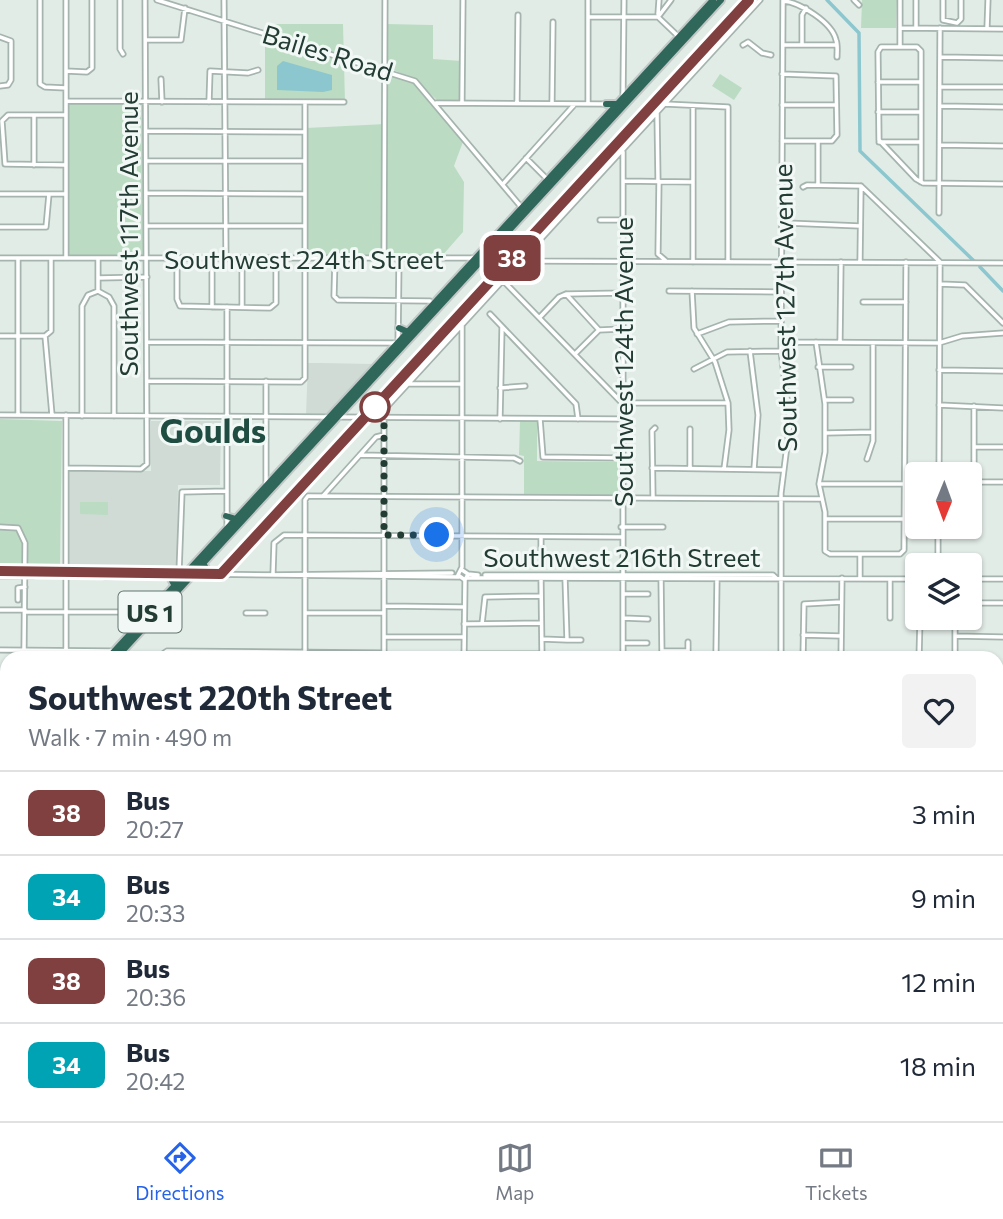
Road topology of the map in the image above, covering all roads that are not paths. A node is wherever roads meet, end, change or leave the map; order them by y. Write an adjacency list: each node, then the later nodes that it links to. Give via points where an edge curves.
1 (40, 0): 62 (street, via 41,86)
2 (66, 0): 54 (street)
3 (92, 0): 54 (street, via 91,69)
4 (120, 0): 47 (street)
5 (145, 0): 41 (street, Southwest 117th Avenue)
6 (157, 0): 26 (street, Bailes Road)
7 (224, 0): 32 (street)
8 (385, 0): 52 (street)
9 (463, 0): 73 (street)
10 (588, 0): 30 (street)
11 (624, 0): 29 (street)
12 (671, 0): 25 (street)
13 (713, 0): 40 (highway, US 1)
14 (721, 0): 40 (highway, US 1)
15 (760, 0): 79 (street)
16 (854, 0): 24 (street)
17 (900, 0): 34 (street)
18 (916, 0): 35 (street)
19 (943, 0): 20 (street, via 943,21 960,21)
20 (961, 0)
21 (988, 0): 37 (street)
22 (783, 1): 27 (street); 43 (street, Southwest 127th Avenue)
23 (659, 2): 25 (street); 31 (street)
24 (859, 5)
25 (666, 6): 31 (street)
26 (185, 8): 32 (street, Bailes Road); 41 (street, via 181,40)
27 (806, 8): 44 (street); 45 (street, via 836,38)
28 (518, 15): 74 (street)
29 (624, 16): 30 (street); 31 (street); 65 (street)
30 (588, 17): 77 (street)
31 (658, 17): 40 (street)
32 (225, 20): 52 (street, Bailes Road); 55 (street)
33 (553, 22): 75 (street)
34 (900, 28): 35 (street); 46 (street)
35 (916, 28): 36 (street)
36 (940, 28): 37 (street); 50 (street)
37 (987, 29): 38 (street)
38 (1003, 29)
39 (0, 37): 60 (street, via 10,39 11,82)
40 (681, 39): 65 (highway, US 1); 65 (highway, US 1)
41 (146, 40): 66 (street, Southwest 117th Avenue)
42 (743, 45): 48 (street, via 748,42)
43 (782, 45): 44 (street); 56 (street, Southwest 127th Avenue)
44 (802, 45): 45 (street)
45 (837, 45): 49 (street)
46 (900, 47): 58 (street, via 879,48); 59 (street, via 919,48)
47 (123, 54)
48 (771, 55)
49 (837, 57)
50 (940, 57): 51 (street); 61 (street)
51 (1003, 58)
52 (384, 69): 72 (street, Bailes Road, via 415,81); 154 (street)
53 (258, 70): 55 (street)
54 (66, 71): 62 (street)
55 (225, 73): 68 (street, via 210,73); 69 (street)
56 (782, 74): 81 (street, Southwest 127th Avenue); 82 (street, via 835,75)
57 (161, 79): 67 (street)
58 (878, 82): 59 (street); 86 (street)
59 (921, 82): 87 (street)
60 (0, 86)
61 (940, 87): 63 (street); 83 (street)
62 (66, 88): 64 (street)
63 (1003, 88)
64 (66, 101): 66 (street); 90 (street)
65 (624, 101): 78 (highway); 85 (highway, US 1); 112 (highway, US 1)
66 (146, 102): 67 (street); 91 (street, Southwest 117th Avenue)
67 (162, 102): 68 (street)
68 (209, 102): 69 (street)
69 (225, 102): 70 (street); 92 (street)
70 (305, 102): 71 (street); 93 (street)
71 (344, 102)
72 (436, 103): 73 (street); 118 (street, Bailes Road)
73 (462, 103): 74 (street)
74 (517, 103): 75 (street)
75 (552, 103): 76 (street)
76 (575, 104): 77 (street); 104 (street)
77 (588, 104): 78 (street)
78 (606, 104): 85 (highway)
79 (665, 104): 80 (street); 88 (street)
80 (693, 105): 116 (street); 158 (street, via 728,107)
81 (782, 105): 82 (street); 94 (street, Southwest 127th Avenue)
82 (837, 106): 95 (street, via 836,139)
83 (940, 106): 84 (street); 100 (street)
84 (1003, 107)
85 (610, 112): 96 (highway, US 1)
86 (878, 112): 87 (street); 97 (street)
87 (921, 112): 99 (street)
88 (657, 113): 102 (street); 115 (street)
89 (34, 115): 90 (street); 108 (street); 108 (street, via 4,117 3,163)
90 (66, 115): 109 (street)
91 (147, 131): 92 (street); 105 (street, Southwest 117th Avenue)
92 (225, 132): 93 (street); 106 (street)
93 (305, 132): 107 (street)
94 (782, 141): 95 (street); 139 (street, Southwest 127th Avenue)
95 (818, 141): 121 (street)
96 (582, 142): 112 (highway); 113 (highway, US 1)
97 (880, 142): 98 (street); 103 (street)
98 (890, 142): 99 (street); 103 (street)
99 (921, 142): 110 (street)
100 (940, 145): 101 (street); 119 (street)
101 (1003, 146)
102 (623, 150): 114 (street, Southwest 124th Avenue); 146 (street)
103 (887, 151): 111 (street)
104 (526, 158): 113 (street); 118 (street)
105 (147, 161): 106 (street); 124 (street, Southwest 117th Avenue)
106 (225, 161): 107 (street); 128 (street)
107 (304, 162): 129 (street)
108 (34, 165): 109 (street)
109 (66, 165): 127 (street)
110 (920, 172): 111 (street); 117 (street)
111 (912, 175): 117 (street)
112 (556, 178): 130 (highway, US 1)
113 (548, 180): 130 (highway, US 1)
114 (623, 181): 115 (street); 133 (street, Southwest 124th Avenue)
115 (659, 181): 116 (street); 162 (street, via 658,255)
116 (693, 182): 157 (street)
117 (920, 182): 119 (street)
118 (503, 184): 130 (street, Bailes Road)
119 (939, 184): 120 (street); 131 (street)
120 (1003, 184)
121 (818, 185): 122 (street); 123 (street)
122 (862, 186): 137 (street); 166 (street)
123 (803, 187)
124 (147, 193): 128 (street); 134 (street, Southwest 117th Avenue)
125 (0, 194): 126 (street)
126 (49, 194): 127 (street); 138 (street, via 47,226)
127 (66, 194): 143 (street)
128 (225, 194): 129 (street); 135 (street)
129 (305, 194): 136 (street)
130 (524, 210): 156 (highway, US 1); 156 (highway, US 1)
131 (939, 213)
132 (600, 220): 133 (street)
133 (623, 220): 161 (street, Southwest 124th Avenue)
134 (147, 226): 135 (street); 148 (street, Southwest 117th Avenue)
135 (226, 226): 136 (street); 151 (street)
136 (305, 226): 144 (street)
137 (860, 226): 139 (street, via 787,223); 164 (street)
138 (0, 227)
139 (781, 229): 159 (street, Southwest 127th Avenue)
140 (0, 258): 141 (street, Southwest 224th Street)
141 (18, 258): 142 (street, Southwest 224th Street); 198 (street)
142 (51, 258): 143 (street, Southwest 224th Street); 199 (street, via 51,331)
143 (66, 258): 147 (street, Southwest 224th Street)
144 (305, 258): 145 (street, Southwest 224th Street); 153 (street, Southwest 224th Street); 208 (street)
145 (335, 258): 154 (street, Southwest 224th Street); 178 (street, via 336,299)
146 (526, 258): 161 (street); 170 (street)
147 (98, 259): 148 (street, Southwest 224th Street); 169 (street)
148 (147, 259): 149 (street, Southwest 224th Street); 168 (street, Southwest 117th Avenue)
149 (177, 259): 150 (street, Southwest 224th Street); 182 (street, via 179,305)
150 (212, 259): 151 (street, Southwest 224th Street); 182 (street)
151 (226, 259): 152 (street, Southwest 224th Street)
152 (242, 259): 153 (street, Southwest 224th Street); 184 (street)
153 (276, 259): 184 (street, via 276,302 271,307)
154 (384, 259): 155 (street, Southwest 224th Street)
155 (399, 259): 160 (street, Southwest 224th Street); 178 (street)
156 (479, 259): 160 (highway, US 1); 170 (street); 202 (highway, US 1)
157 (693, 261): 158 (street); 162 (street)
158 (729, 261): 159 (street)
159 (781, 261): 163 (street); 175 (street, Southwest 127th Avenue)
160 (468, 262): 194 (highway, US 1)
161 (622, 262): 162 (street); 176 (street, Southwest 124th Avenue)
162 (667, 262)
163 (841, 262): 164 (street); 205 (street)
164 (860, 262): 165 (street)
165 (906, 262): 166 (street); 181 (street)
166 (940, 262): 167 (street); 171 (street)
167 (1003, 263)
168 (147, 277): 169 (street, Southwest 224th Street); 200 (street, Southwest 117th Avenue)
169 (97, 278): 172 (street)
170 (504, 279): 186 (street); 189 (street)
171 (939, 284): 188 (street, via 965,285); 211 (street)
172 (98, 291): 242 (street, via 88,295 82,307); 243 (street, via 109,296 114,306)
173 (692, 291): 174 (street); 175 (street); 196 (street)
174 (669, 292)
175 (781, 292): 187 (street, Southwest 127th Avenue)
176 (623, 293): 177 (street); 192 (street, Southwest 124th Avenue)
177 (566, 294): 186 (street); 193 (street)
178 (398, 300): 179 (street); 191 (street)
179 (430, 301)
180 (863, 302): 181 (street)
181 (906, 302): 207 (street)
182 (212, 307): 183 (street)
183 (227, 307): 184 (street); 201 (street)
184 (242, 307)
185 (490, 314): 190 (street)
186 (540, 317): 215 (street)
187 (781, 321): 196 (street, via 729,322); 203 (street, Southwest 127th Avenue)
188 (1003, 323)
189 (461, 324): 226 (street); 227 (street)
190 (502, 327): 229 (street); 254 (street, via 576,404)
191 (399, 328): 194 (highway); 210 (street)
192 (622, 329): 193 (street); 232 (street, Southwest 124th Avenue)
193 (599, 330): 215 (street)
194 (408, 332): 210 (highway, US 1)
195 (1003, 333): 211 (street, via 961,336)
196 (697, 334): 216 (street)
197 (0, 336): 198 (street)
198 (18, 336): 199 (street); 239 (street)
199 (45, 336): 240 (street)
200 (147, 342): 201 (street); 223 (street, Southwest 117th Avenue)
201 (226, 342): 208 (street); 224 (street)
202 (406, 342): 210 (highway); 222 (highway, US 1)
203 (781, 342): 204 (street); 214 (street, Southwest 127th Avenue)
204 (816, 342): 205 (street); 217 (street)
205 (840, 342): 206 (street)
206 (873, 342): 207 (street); 259 (street)
207 (906, 342): 211 (street); 270 (street)
208 (304, 343): 209 (street); 225 (street, via 305,377 301,382)
209 (387, 343): 210 (street); 212 (highway)
210 (398, 343): 212 (highway, US 1); 222 (highway)
211 (939, 343): 220 (street)
212 (390, 351): 248 (highway, US 1)
213 (750, 351): 214 (street); 216 (street, via 727,352); 277 (street, via 758,415)
214 (781, 351): 278 (street, Southwest 127th Avenue, via 790,417)
215 (575, 355): 232 (street)
216 (713, 359): 219 (street); 233 (street)
217 (818, 367): 218 (street); 230 (street)
218 (851, 367)
219 (694, 369)
220 (939, 370): 221 (street); 234 (street)
221 (1003, 371)
222 (375, 376): 236 (highway, US 1)
223 (147, 381): 224 (street); 244 (street, Southwest 117th Avenue)
224 (226, 381): 225 (street); 245 (street)
225 (266, 381): 246 (street)
226 (407, 384): 227 (street); 250 (street, via 384,410)
227 (462, 384): 251 (street)
228 (525, 386): 229 (street)
229 (500, 388): 252 (street)
230 (824, 400): 231 (street); 260 (street)
231 (851, 400)
232 (622, 403): 233 (street); 255 (street, Southwest 124th Avenue)
233 (728, 403): 276 (street)
234 (939, 405): 235 (street); 271 (street)
235 (974, 406): 237 (street); 262 (street)
236 (346, 408): 248 (highway, US 1); 249 (highway)
237 (1003, 408)
238 (0, 415): 239 (street)
239 (18, 415): 240 (street)
240 (52, 415): 241 (street)
241 (66, 415): 242 (street); 273 (street)
242 (82, 416): 243 (street)
243 (114, 416): 244 (street)
244 (147, 416): 245 (street); 273 (street, Southwest 117th Avenue, via 145,467)
245 (226, 416): 246 (street); 284 (street)
246 (266, 416): 247 (street); 283 (street)
247 (317, 417): 248 (street); 256 (highway)
248 (333, 417): 249 (street); 256 (highway, US 1); 283 (highway, US 1)
249 (350, 417): 250 (street)
250 (384, 418): 251 (street); 261 (street)
251 (463, 419): 252 (street); 266 (street)
252 (500, 419): 253 (street)
253 (540, 419): 254 (street); 267 (street, via 541,456)
254 (578, 419): 255 (street)
255 (622, 419): 267 (street, Southwest 124th Avenue)
256 (321, 427): 283 (highway, US 1)
257 (654, 428): 274 (street)
258 (690, 429): 275 (street)
259 (873, 432): 260 (street); 268 (street)
260 (825, 433): 281 (street)
261 (384, 435): 264 (street, via 376,437); 265 (street)
262 (974, 447): 263 (street); 272 (street)
263 (1003, 447)
264 (360, 455): 265 (street); 285 (street)
265 (384, 457): 266 (street); 286 (street)
266 (463, 457): 269 (street); 287 (street)
267 (622, 458): 288 (street, Southwest 124th Avenue)
268 (867, 459)
269 (520, 461)
270 (905, 462)
271 (939, 462)
272 (973, 462)
273 (66, 468): 310 (street)
274 (652, 468): 275 (street); 289 (street)
275 (690, 468): 276 (street)
276 (724, 469): 277 (street)
277 (754, 469): 278 (street)
278 (784, 470): 290 (street, Southwest 127th Avenue)
279 (982, 482): 280 (street)
280 (1003, 482)
281 (819, 484): 282 (street); 291 (street)
282 (905, 484)
283 (270, 486): 293 (highway, US 1); 307 (highway, US 1)
284 (226, 491): 292 (street); 311 (street, via 182,492)
285 (323, 496): 286 (street); 300 (street, via 307,497)
286 (384, 496): 287 (street); 301 (street)
287 (462, 496): 288 (street); 302 (street)
288 (622, 497): 289 (street); 297 (street, Southwest 124th Avenue)
289 (653, 498): 290 (street)
290 (782, 498): 291 (street); 324 (street, Southwest 127th Avenue)
291 (821, 499): 294 (street)
292 (226, 516): 293 (highway); 299 (street)
293 (236, 519): 299 (highway, US 1)
294 (825, 519): 295 (street); 305 (street, via 825,551)
295 (905, 519): 305 (street, via 902,553)
296 (0, 527): 309 (street, via 20,530)
297 (621, 527): 298 (street); 304 (street, Southwest 124th Avenue)
298 (663, 527)
299 (223, 533): 311 (highway)
300 (305, 535): 301 (street); 312 (street, via 276,539); 317 (street)
301 (384, 535): 302 (street); 318 (street)
302 (462, 535): 303 (street); 319 (street)
303 (541, 536): 304 (street); 306 (street)
304 (621, 537): 320 (street, Southwest 124th Avenue)
305 (860, 554): 326 (street)
306 (541, 555)
307 (203, 563): 311 (highway, US 1); 313 (highway)
308 (0, 573): 309 (main road, Southwest 216th Street)
309 (25, 573): 310 (main road, Southwest 216th Street); 333 (street)
310 (66, 573): 311 (main road, Southwest 216th Street); 315 (main road, Southwest 216th Street); 345 (street)
311 (186, 573): 313 (street, Southwest 216th Street); 315 (main road, Southwest 216th Street); 332 (highway, US 1); 347 (highway, US 1)
312 (273, 573): 316 (street, Southwest 216th Street); 317 (street, Southwest 216th Street)
313 (209, 574): 316 (street, Southwest 216th Street)
314 (575, 574): 319 (street, Southwest 216th Street); 320 (street, Southwest 216th Street); 322 (street)
315 (169, 575): 332 (highway)
316 (265, 575): 317 (street, Southwest 216th Street)
317 (306, 575): 318 (street, Southwest 216th Street); 350 (street)
318 (384, 575): 319 (street, Southwest 216th Street); 341 (street)
319 (463, 575): 322 (street, Southwest 216th Street); 342 (street)
320 (622, 576): 321 (street, Southwest 216th Street); 323 (street, Southwest 216th Street); 334 (street, Southwest 124th Avenue)
321 (661, 577): 324 (street, Southwest 216th Street); 327 (street, Southwest 216th Street); 384 (street)
322 (541, 578): 323 (street, Southwest 216th Street); 336 (street)
323 (565, 578): 368 (street)
324 (778, 578): 325 (street, Southwest 216th Street); 327 (street, Southwest 216th Street); 386 (street, Southwest 127th Avenue)
325 (842, 578): 326 (street, Southwest 216th Street); 338 (street)
326 (859, 578): 328 (street, Southwest 216th Street)
327 (717, 579): 375 (street)
328 (890, 579): 329 (street, Southwest 216th Street); 353 (street)
329 (905, 579)
330 (982, 579): 331 (street)
331 (1003, 579)
332 (174, 586): 347 (highway, US 1)
333 (25, 587): 337 (street, via 18,588); 344 (street)
334 (623, 594): 335 (street); 352 (street, Southwest 124th Avenue)
335 (648, 594)
336 (541, 596): 357 (street, via 485,597); 358 (street)
337 (18, 600)
338 (841, 602): 361 (street, via 804,604); 362 (street)
339 (982, 603): 340 (street)
340 (1003, 603)
341 (384, 606): 342 (street); 351 (street)
342 (464, 607): 356 (street)
343 (0, 610): 344 (street)
344 (25, 611): 345 (street); 374 (street)
345 (66, 612): 346 (street); 376 (street)
346 (136, 612): 347 (street); 355 (street)
347 (153, 613): 355 (highway, US 1); 378 (highway, US 1)
348 (246, 613): 349 (street)
349 (265, 613)
350 (305, 613): 351 (street); 379 (street)
351 (384, 613): 364 (street)
352 (623, 618): 354 (street); 371 (street, Southwest 124th Avenue)
353 (890, 618)
354 (648, 619)
355 (143, 620): 377 (highway, US 1)
356 (464, 624): 357 (street); 365 (street)
357 (482, 624): 358 (street)
358 (541, 624): 367 (street)
359 (920, 630): 389 (street)
360 (955, 630): 363 (street)
361 (803, 635): 362 (street); 387 (street)
362 (841, 636): 388 (street)
363 (955, 636): 366 (street); 390 (street)
364 (384, 637): 365 (street); 380 (street)
365 (464, 637): 381 (street)
366 (1003, 637)
367 (542, 639): 368 (street); 382 (street)
368 (567, 640): 369 (street)
369 (581, 640)
370 (688, 642): 385 (street)
371 (623, 643): 372 (street); 383 (street, Southwest 124th Avenue)
372 (647, 643)
373 (0, 650): 374 (street)
374 (24, 650): 376 (street)
375 (716, 650)
376 (66, 651)
377 (119, 651)
378 (120, 651)
379 (305, 651)
380 (384, 651)
381 (464, 651)
382 (542, 651)
383 (623, 651)
384 (662, 651): 385 (street)
385 (688, 651)
386 (781, 651)
387 (803, 651)
388 (841, 651)
389 (919, 651)
390 (955, 651)

